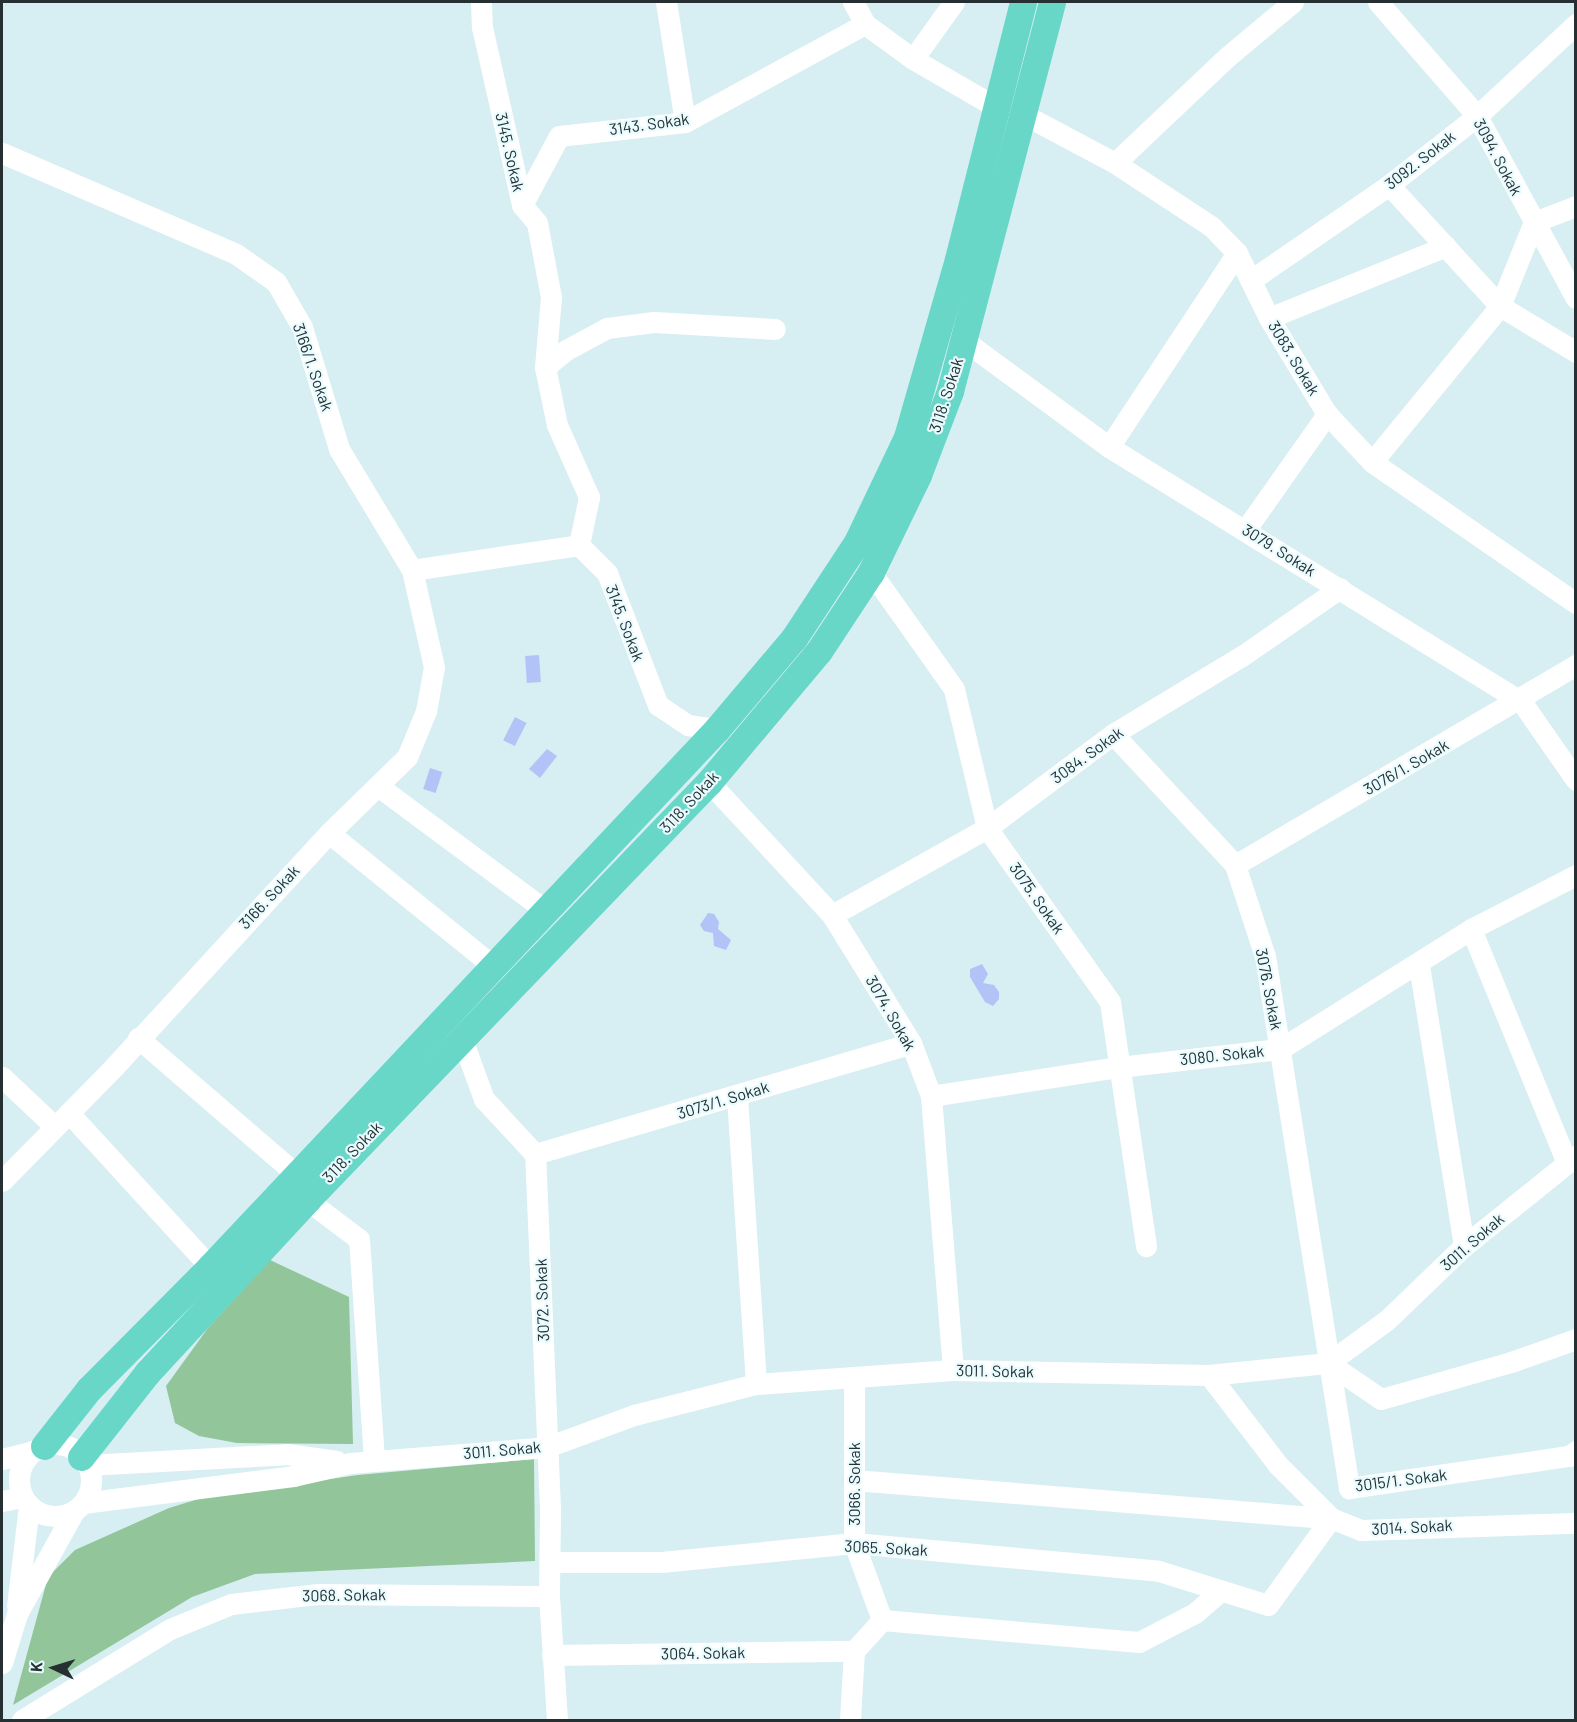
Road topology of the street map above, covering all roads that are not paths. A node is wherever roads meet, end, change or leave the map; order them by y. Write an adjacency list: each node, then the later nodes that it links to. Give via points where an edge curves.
1 (481, 2): 19 (street, 3145. Sokak, via 482,27)
2 (666, 2): 15 (street)
3 (853, 2): 9 (street)
4 (954, 2): 11 (street)
5 (1023, 2): 12 (main road, 3118. Sokak)
6 (1052, 2): 13 (main road, 3118. Sokak)
7 (1293, 2): 17 (street, via 1227,57)
8 (1378, 2): 14 (street, 3094. Sokak)
9 (865, 24): 11 (street); 15 (street, 3143. Sokak)
10 (1575, 24): 14 (street, 3092. Sokak)
11 (913, 58): 12 (street)
12 (994, 106): 43 (main road, 3118. Sokak, via 958,259 907,437 857,542 794,638)
13 (1021, 113): 17 (street, 3083. Sokak); 29 (main road, 3118. Sokak)
14 (1478, 116): 18 (street, 3092. Sokak); 21 (street, 3094. Sokak)
15 (685, 122): 19 (street, 3143. Sokak, via 559,136)
16 (2, 153): 37 (street, 3166/1. Sokak, via 236,254 276,282 302,327 339,449)
17 (1115, 163): 23 (street, 3083. Sokak, via 1212,227)
18 (1389, 185): 22 (street); 24 (street, 3092. Sokak)
19 (522, 205): 31 (street, 3145. Sokak, via 537,223 551,297)
20 (1575, 206): 21 (street)
21 (1534, 222): 25 (street, 3094. Sokak); 26 (street)
22 (1446, 246): 26 (street); 27 (street)
23 (1237, 253): 24 (street, 3083. Sokak); 33 (street)
24 (1251, 280): 27 (street, 3083. Sokak)
25 (1575, 298)
26 (1500, 306): 30 (street); 34 (street)
27 (1269, 318): 32 (street, 3083. Sokak)
28 (775, 329): 31 (street, via 654,322 607,328 566,350)
29 (962, 339): 33 (street, 3079. Sokak); 38 (main road, 3118. Sokak, via 950,391 918,475)
30 (1575, 352)
31 (545, 367): 36 (street, 3145. Sokak, via 557,425 589,497)
32 (1327, 414): 34 (street, 3083. Sokak); 35 (street)
33 (1109, 447): 35 (street, 3079. Sokak)
34 (1372, 462): 40 (street, 3083. Sokak)
35 (1246, 529): 39 (street, 3079. Sokak)
36 (579, 545): 37 (street); 43 (street, 3145. Sokak, via 607,573 658,705 688,724)
37 (412, 570): 47 (street, 3166. Sokak, via 434,667 426,711 407,757)
38 (871, 572): 46 (main road, 3118. Sokak, via 819,651); 48 (street, 3075. Sokak, via 954,689)
39 (1340, 588): 42 (street, 3079. Sokak); 44 (street, 3084. Sokak, via 1242,656)
40 (1575, 603)
41 (1575, 665): 42 (street, 3076/1. Sokak)
42 (1521, 701): 45 (street, 3079. Sokak); 50 (street, 3076/1. Sokak)
43 (717, 729): 52 (main road, 3118. Sokak)
44 (1113, 734): 48 (street, 3084. Sokak); 50 (street, 3076. Sokak)
45 (1575, 780)
46 (709, 782): 53 (street, 3074. Sokak); 58 (main road, 3118. Sokak)
47 (378, 786): 49 (street, 3166. Sokak); 52 (street)
48 (987, 828): 53 (street, 3084. Sokak); 61 (street, 3075. Sokak, via 1110,1002)
49 (329, 832): 56 (street); 57 (street, 3166. Sokak)
50 (1234, 865): 60 (street, 3076. Sokak, via 1265,956)
51 (1575, 875): 54 (street, 3080. Sokak)
52 (544, 910): 56 (main road, 3118. Sokak)
53 (832, 915): 59 (street, 3074. Sokak)
54 (1470, 929): 55 (street, 3080. Sokak); 67 (street)
55 (1419, 965): 60 (street, 3080. Sokak); 72 (street)
56 (493, 966): 68 (main road, 3118. Sokak)
57 (138, 1038): 65 (street, 3166. Sokak); 68 (street)
58 (462, 1039): 66 (street, via 484,1099); 70 (main road, 3118. Sokak)
59 (911, 1043): 63 (street, 3074. Sokak); 64 (street, 3073/1. Sokak)
60 (1280, 1049): 61 (street, 3080. Sokak); 75 (street, 3076. Sokak)
61 (1119, 1067): 63 (street, 3080. Sokak); 71 (street, 3075. Sokak)
62 (2, 1077): 65 (street)
63 (931, 1096): 76 (street, 3074. Sokak)
64 (737, 1097): 66 (street, 3073/1. Sokak); 79 (street)
65 (61, 1120): 69 (street, 3166. Sokak); 73 (street)
66 (535, 1154): 80 (street, 3072. Sokak)
67 (1571, 1159): 72 (street, 3011. Sokak)
68 (296, 1174): 73 (main road, 3118. Sokak)
69 (2, 1181)
70 (307, 1200): 84 (street, via 359,1239); 85 (main road, 3118. Sokak, via 147,1373)
71 (1146, 1246)
72 (1464, 1246): 75 (street, 3011. Sokak, via 1387,1320)
73 (210, 1267): 81 (main road, 3118. Sokak, via 89,1389)
74 (1575, 1339): 75 (street, via 1511,1362 1381,1399)
75 (1328, 1363): 77 (street, 3011. Sokak); 82 (street, 3015/1. Sokak, via 1349,1488 1569,1456)
76 (953, 1370): 77 (street, 3011. Sokak); 78 (street, 3011. Sokak)
77 (1209, 1375): 91 (street, 3014. Sokak, via 1278,1465)
78 (854, 1377): 79 (street, 3011. Sokak); 87 (street, 3066. Sokak)
79 (756, 1384): 80 (street, 3011. Sokak, via 645,1412)
80 (547, 1447): 84 (street, 3011. Sokak); 94 (street)
81 (39, 1449): 83 (street); 85 (street, via 66,1447); 89 (street, via 19,1477)
82 (1575, 1451)
83 (2, 1459)
84 (374, 1460): 86 (street, 3011. Sokak)
85 (84, 1461): 86 (street, 3011. Sokak, via 287,1454); 90 (street, via 91,1482)
86 (350, 1463): 90 (street, 3011. Sokak, via 293,1476)
87 (854, 1480): 91 (street); 93 (street, 3066. Sokak)
88 (2, 1501): 89 (street)
89 (26, 1501): 90 (street, via 51,1516); 97 (street)
90 (78, 1507): 97 (street)
91 (1331, 1518): 92 (street, 3014. Sokak, via 1361,1530); 95 (street, 3065. Sokak, via 1268,1605)
92 (1575, 1523)
93 (854, 1543): 94 (street, 3065. Sokak, via 661,1562); 95 (street, 3065. Sokak, via 1159,1571); 98 (street, 3066. Sokak)
94 (550, 1562): 96 (street)
95 (1219, 1592): 98 (street, via 1195,1613 1139,1642)
96 (549, 1596): 100 (street); 102 (street, 3068. Sokak, via 318,1594 231,1604 170,1629)
97 (17, 1614): 101 (street)
98 (882, 1620): 99 (street)
99 (854, 1651): 100 (street, 3064. Sokak); 104 (street)
100 (552, 1655): 103 (street)
101 (2, 1663)
102 (22, 1720)
103 (557, 1720)
104 (850, 1720)

